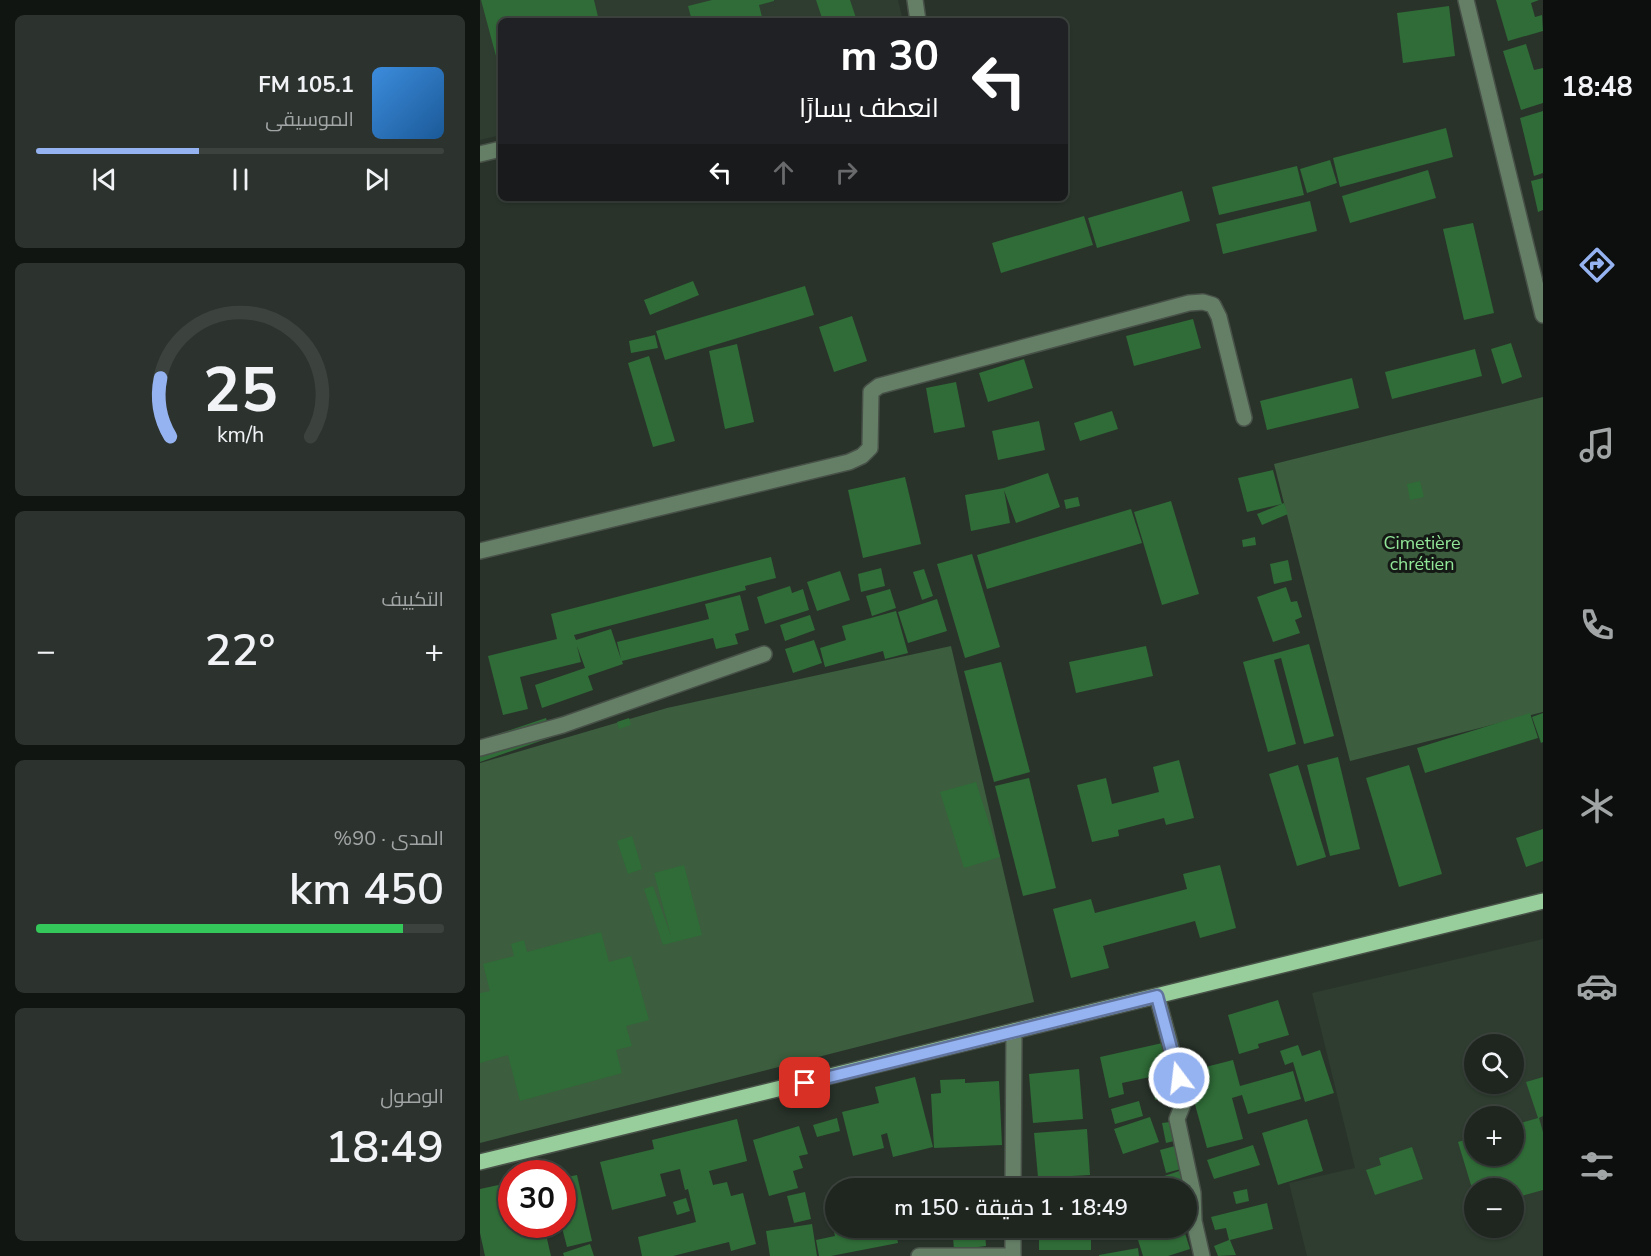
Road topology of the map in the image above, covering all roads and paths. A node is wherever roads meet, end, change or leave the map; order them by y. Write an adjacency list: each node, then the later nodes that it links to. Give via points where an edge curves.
1 (915, 0): 3 (street)
2 (1466, 0): 6 (street)
3 (918, 18)
4 (498, 150): 5 (street)
5 (480, 154)
6 (1543, 315)
7 (1244, 418): 8 (street, via 1219,317 1213,305 1189,303 879,386 871,392 870,448 849,462)
8 (480, 551)
9 (764, 654): 10 (street, via 563,725)
10 (480, 748)
11 (1543, 901): 12 (main road)
12 (1157, 996): 13 (main road); 19 (street, via 1185,1099 1178,1119)
13 (1014, 1031): 14 (main road); 15 (street)
14 (480, 1162)
15 (1013, 1178)
16 (1013, 1238): 18 (street)
17 (919, 1256): 18 (street)
18 (1013, 1256)
19 (1202, 1256)

